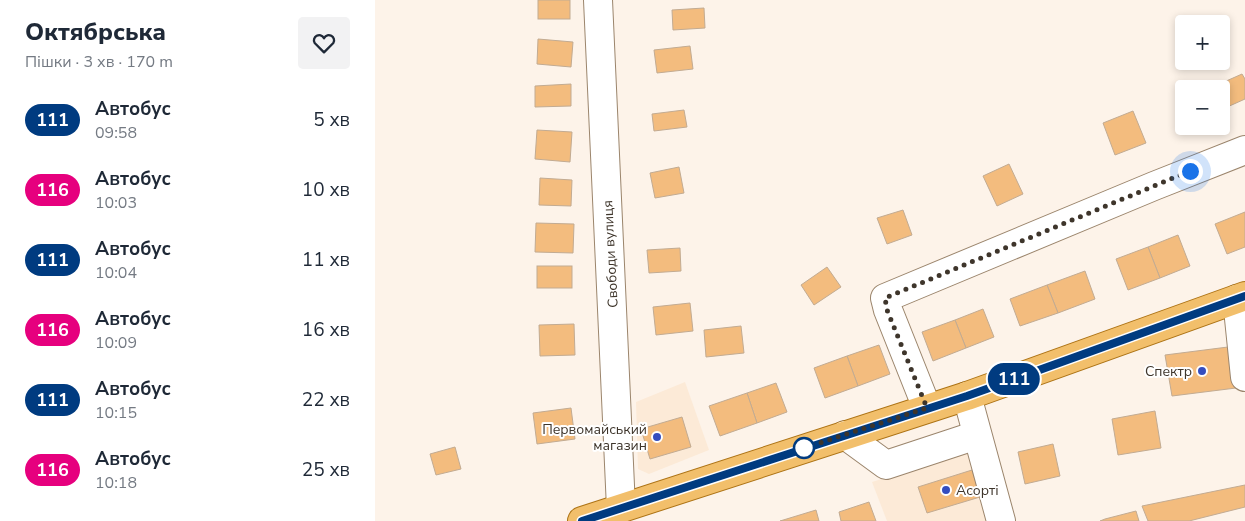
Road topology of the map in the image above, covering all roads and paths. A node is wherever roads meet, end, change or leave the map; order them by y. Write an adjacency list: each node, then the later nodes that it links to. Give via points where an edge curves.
1 (598, 0): 9 (street, Свободи вулиця)
2 (1245, 150): 6 (street, via 885,298)
3 (1241, 297): 4 (street); 5 (main road)
4 (1245, 377)
5 (967, 396): 6 (main road); 8 (street)
6 (927, 408): 7 (main road)
7 (845, 435): 8 (street, via 886,465); 9 (main road)
8 (977, 435): 11 (street)
9 (621, 508): 10 (main road)
10 (582, 521)
11 (1001, 521)

